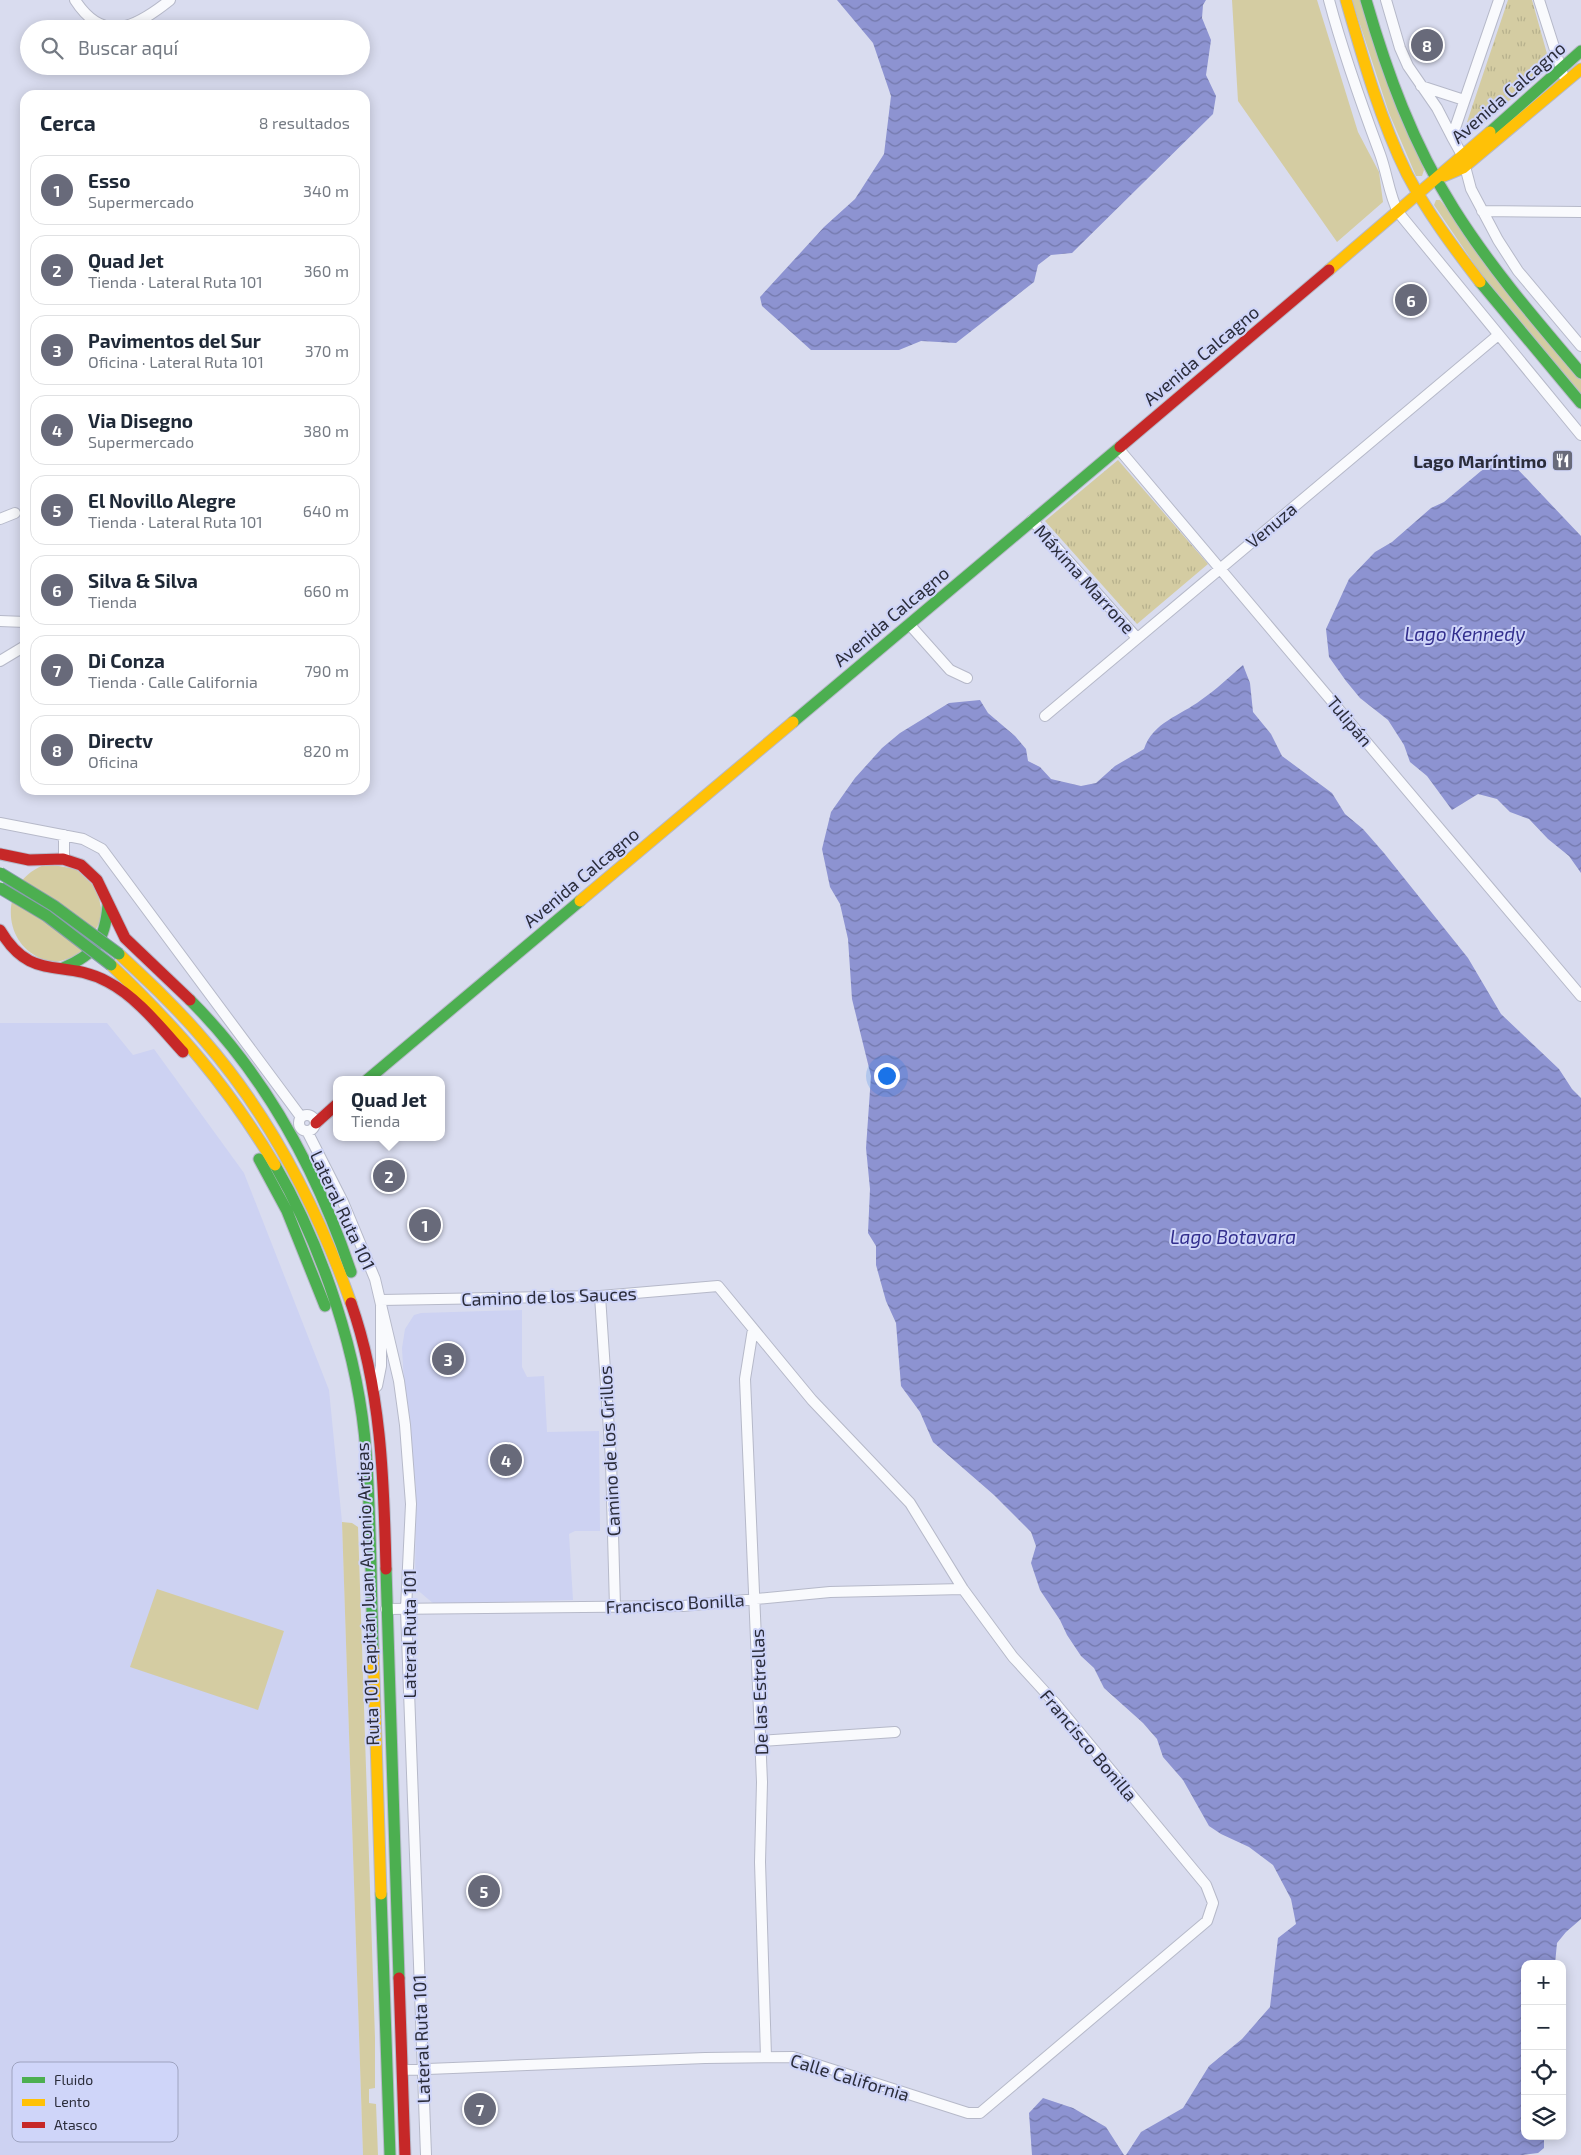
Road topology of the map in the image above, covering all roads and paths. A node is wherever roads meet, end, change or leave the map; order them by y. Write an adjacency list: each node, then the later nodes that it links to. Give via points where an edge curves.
1 (75, 0): 9 (street)
2 (170, 0): 10 (street)
3 (1329, 0): 23 (street, via 1354,86)
4 (1346, 0): 21 (main road, via 1384,116)
5 (1366, 0): 20 (main road, via 1402,107)
6 (1386, 0): 15 (street, via 1400,48)
7 (1499, 0): 16 (street)
8 (1539, 0): 12 (street)
9 (94, 20)
10 (142, 20)
11 (1581, 51): 12 (main road, Avenida Calcagno)
12 (1560, 69): 14 (street); 18 (main road, Avenida Calcagno)
13 (1581, 69): 14 (main road, Avenida Calcagno)
14 (1566, 82): 19 (main road, Avenida Calcagno)
15 (1421, 86): 16 (street); 17 (street)
16 (1464, 100): 17 (street)
17 (1452, 137): 18 (street)
18 (1462, 155): 19 (street); 20 (main road, Avenida Calcagno)
19 (1463, 168): 20 (main road, Avenida Calcagno); 22 (street)
20 (1437, 179): 21 (main road, Avenida Calcagno); 27 (main road, via 1489,262)
21 (1419, 195): 23 (main road, Avenida Calcagno); 28 (main road, via 1461,256)
22 (1482, 211): 24 (street); 26 (street, via 1518,271)
23 (1398, 212): 25 (street); 30 (main road, Avenida Calcagno)
24 (1581, 212)
25 (1497, 336): 29 (street); 34 (street, Venuza)
26 (1581, 346)
27 (1581, 374)
28 (1581, 403)
29 (1581, 435)
30 (1118, 448): 33 (main road, Avenida Calcagno); 34 (street, Tulipán)
31 (15, 513): 32 (street)
32 (0, 519)
33 (1032, 520): 37 (main road, Avenida Calcagno); 38 (street, Máxima Marrone)
34 (1221, 567): 38 (street, Venuza); 54 (street, Tulipán)
35 (0, 622): 36 (street)
36 (20, 622)
37 (909, 624): 41 (street, via 950,670); 55 (main road, Avenida Calcagno)
38 (1137, 638): 42 (street, Venuza)
39 (20, 649): 40 (street)
40 (0, 661)
41 (967, 678)
42 (1046, 716)
43 (0, 823): 44 (street)
44 (64, 835): 46 (street); 57 (street, via 83,839 102,849)
45 (0, 854): 47 (main road)
46 (64, 858): 47 (main road); 51 (main road, via 93,874)
47 (36, 860): 50 (main road, via 21,867 9,879)
48 (0, 873): 65 (main road, Ruta 101 Capitán Juan Antonio Artigas, bridge, via 54,906 119,954 170,1001 251,1101 288,1158 315,1210 339,1269 361,1337)
49 (0, 888): 63 (main road, Ruta 101 Capitán Juan Antonio Artigas, bridge, via 47,916 111,965 163,1013 214,1072 265,1146 298,1207 326,1272)
50 (0, 896)
51 (108, 905): 53 (main road, via 107,926 98,946 83,960); 64 (main road, via 124,936 196,1006 224,1040 263,1090 297,1144 342,1242 368,1337)
52 (0, 930): 53 (main road, via 17,956 39,967)
53 (63, 968): 63 (main road, via 110,983 132,1001 181,1050 228,1109 287,1211 338,1341)
54 (1581, 996)
55 (372, 1076)
56 (333, 1107): 58 (main road)
57 (301, 1116): 58 (street, via 307,1115); 58 (street, Lateral Ruta 101, via 299,1128)
58 (315, 1122): 61 (street, Lateral Ruta 101)
59 (718, 1286): 60 (street, Camino de los Sauces); 62 (street, Francisco Bonilla)
60 (600, 1296): 61 (street, Camino de los Sauces); 68 (street, Camino de los Grillos, via 611,1460)
61 (381, 1300): 64 (street, via 381,1366); 69 (street, Lateral Ruta 101, via 399,1382 409,1466)
62 (753, 1329): 66 (street, Francisco Bonilla, via 812,1400 910,1504); 67 (street, De las Estrellas, via 745,1379)
63 (349, 1355): 79 (main road, Ruta 101 Capitán Juan Antonio Artigas, via 366,1451)
64 (377, 1386): 65 (main road)
65 (375, 1406): 70 (main road, Ruta 101 Capitán Juan Antonio Artigas, via 384,1493)
66 (963, 1590): 67 (street, Francisco Bonilla, via 830,1592); 73 (street, Francisco Bonilla, via 1013,1657 1206,1885)
67 (755, 1598): 68 (street, Francisco Bonilla, via 717,1604); 72 (street, De las Estrellas)
68 (615, 1607): 69 (street, Francisco Bonilla)
69 (406, 1609): 70 (street, Francisco Bonilla); 74 (street, Lateral Ruta 101)
70 (386, 1610): 75 (main road, Ruta 101 Capitán Juan Antonio Artigas)
71 (895, 1732): 72 (street)
72 (760, 1741): 76 (street, De las Estrellas)
73 (1213, 1903): 76 (street, Calle California, via 1207,1921 980,2113 968,2113 793,2057)
74 (419, 1990): 75 (street); 77 (street, Lateral Ruta 101)
75 (400, 2005): 78 (main road, Ruta 101 Capitán Juan Antonio Artigas)
76 (766, 2057): 77 (street, Calle California)
77 (422, 2068): 78 (street, Calle California); 81 (street, Lateral Ruta 101)
78 (402, 2070): 80 (main road, Ruta 101 Capitán Juan Antonio Artigas)
79 (390, 2155)
80 (405, 2155)
81 (426, 2155)

